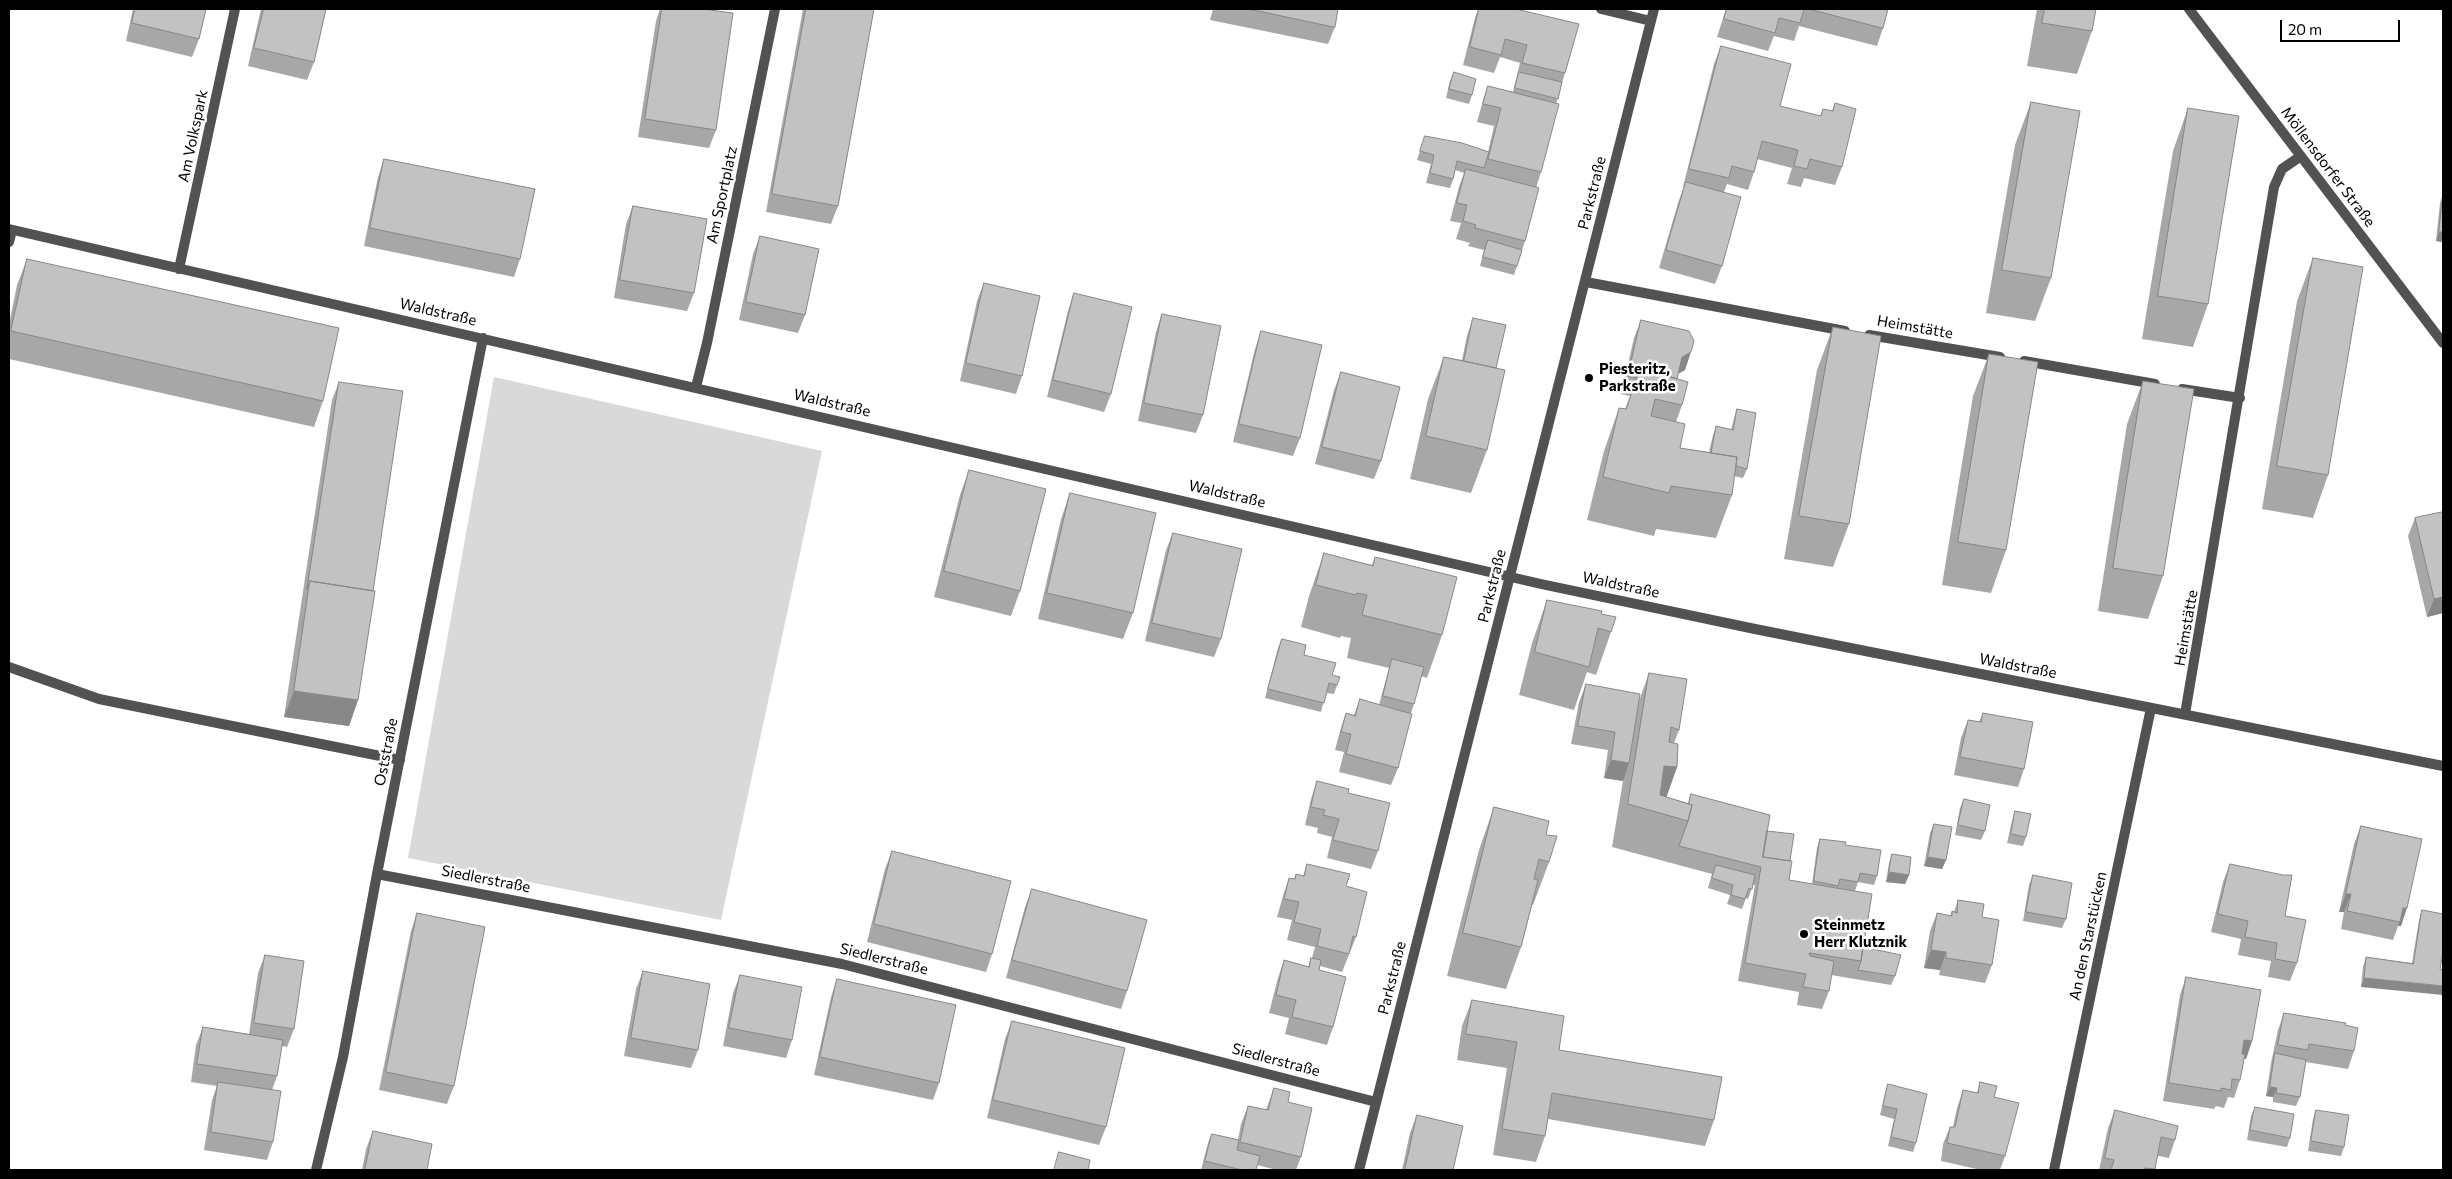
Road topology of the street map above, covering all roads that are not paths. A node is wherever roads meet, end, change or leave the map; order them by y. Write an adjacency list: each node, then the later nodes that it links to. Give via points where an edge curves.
1 (235, 9): 10 (street, Am Volkspark)
2 (776, 9): 14 (street, Am Sportplatz)
3 (1601, 9): 6 (street)
4 (1654, 9): 6 (street, Parkstraße)
5 (2189, 9): 7 (street, Möllensdorfer Straße)
6 (1651, 21): 11 (street, Parkstraße)
7 (2301, 156): 13 (street, Möllensdorfer Straße); 15 (street, Heimstätte, via 2282,169 2274,187)
8 (10, 230): 9 (street); 10 (street, Waldstraße)
9 (9, 242)
10 (179, 269): 12 (street, Waldstraße)
11 (1586, 282): 15 (street, Heimstätte, via 1767,317); 16 (street, Parkstraße)
12 (483, 338): 14 (street, Waldstraße); 20 (street, Oststraße)
13 (2443, 343)
14 (696, 387): 16 (street, Waldstraße)
15 (2240, 398): 19 (street, Heimstätte)
16 (1510, 576): 18 (street, Waldstraße); 23 (street, Parkstraße)
17 (9, 667): 20 (street, via 100,698)
18 (2151, 708): 19 (street, Waldstraße); 26 (street, An den Starstücken)
19 (2185, 714): 21 (street, Waldstraße)
20 (400, 760): 22 (street, Oststraße)
21 (2443, 766)
22 (377, 874): 23 (street, Siedlerstraße, via 861,968); 24 (street, Oststraße, via 343,1057)
23 (1376, 1102): 25 (street, Parkstraße)
24 (316, 1170)
25 (1359, 1170)
26 (2054, 1170)

